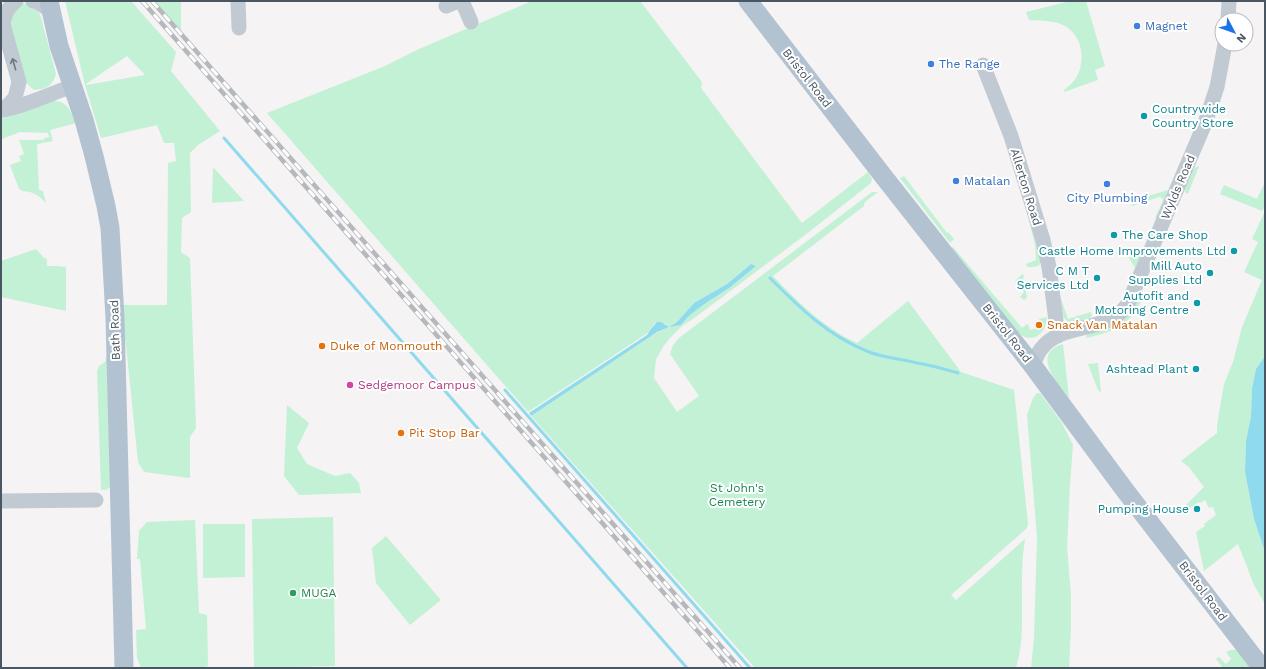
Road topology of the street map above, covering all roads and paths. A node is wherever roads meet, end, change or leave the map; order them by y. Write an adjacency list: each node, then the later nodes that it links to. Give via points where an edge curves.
1 (16, 1): 13 (street, one-way to 1, via 3,24 4,15)
2 (33, 1): 7 (street)
3 (238, 1): 10 (street)
4 (462, 1): 9 (street)
5 (748, 1): 18 (main road, Bristol Road)
6 (1229, 1): 8 (street)
7 (50, 6): 14 (main road, Bath Road, via 59,46)
8 (1228, 12)
9 (471, 22)
10 (239, 28)
11 (1223, 52): 17 (street, Wylds Road, via 1205,123 1128,304 1115,317)
12 (983, 65): 17 (street, Allerton Road, via 1010,136 1043,240)
13 (19, 82): 15 (street, via 39,95); 16 (street, via 16,98)
14 (73, 86): 15 (street); 21 (main road, Bath Road, via 94,156 110,228 115,318)
15 (52, 93): 16 (street)
16 (2, 111)
17 (1058, 336): 18 (street, Wylds Road, via 1040,349)
18 (1033, 366): 22 (main road, Bristol Road)
19 (96, 500): 20 (street)
20 (1, 501)
21 (124, 668)
22 (1262, 668)

